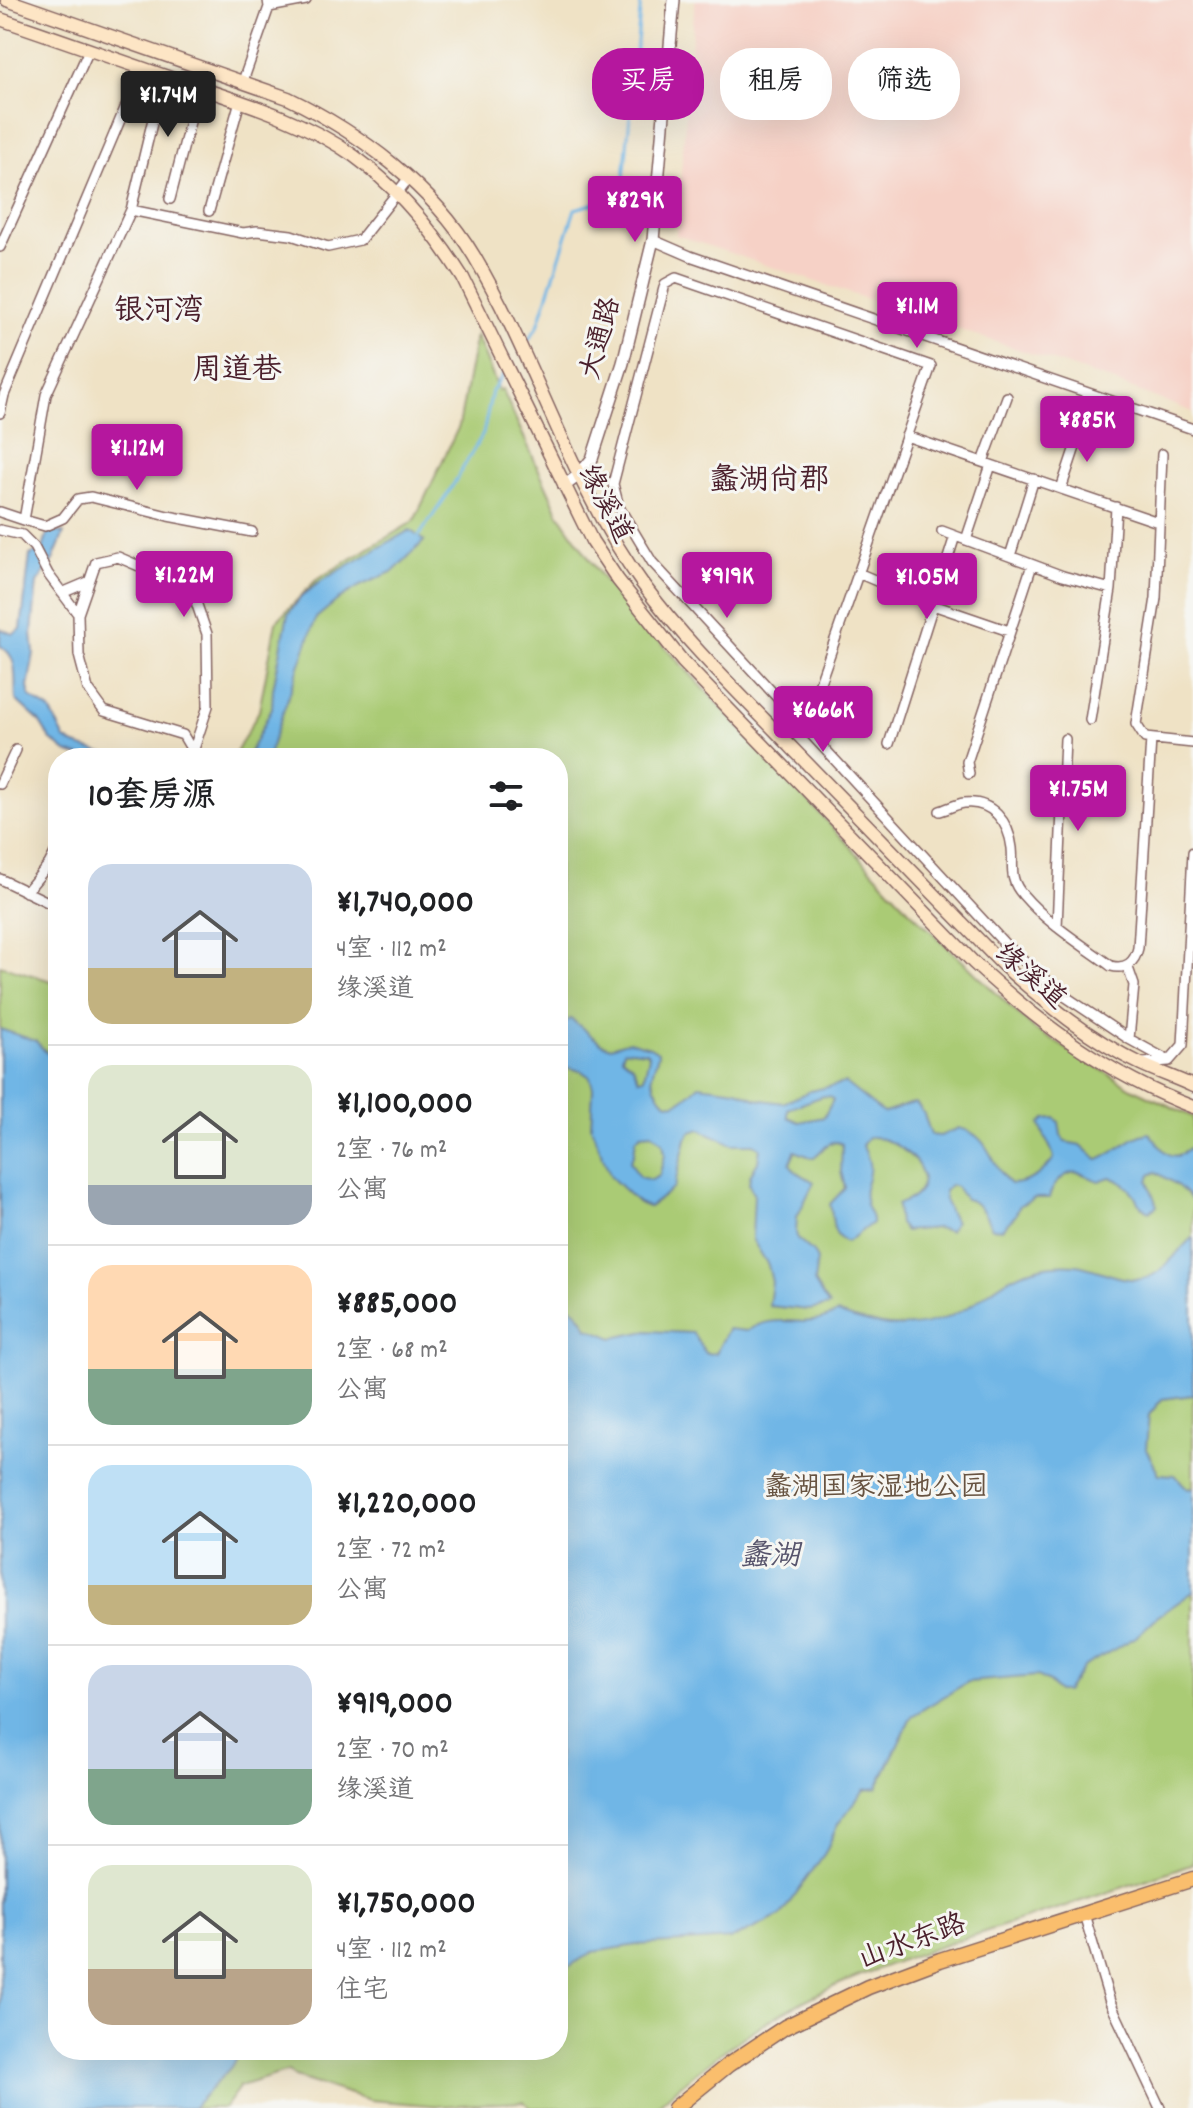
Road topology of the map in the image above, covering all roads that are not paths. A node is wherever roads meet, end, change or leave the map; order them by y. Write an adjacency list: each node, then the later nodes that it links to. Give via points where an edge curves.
1 (7, 0): 8 (main road, 缘溪道)
2 (306, 0): 4 (street)
3 (674, 0): 17 (street, 大通路)
4 (268, 4): 8 (street)
5 (0, 19): 6 (main road, 缘溪道)
6 (89, 50): 7 (main road, 缘溪道); 18 (street)
7 (142, 68): 9 (main road, 缘溪道); 20 (street)
8 (243, 81): 12 (main road, 缘溪道, via 317,113 390,161)
9 (199, 87): 10 (main road, 缘溪道); 14 (street)
10 (240, 101): 13 (main road, 缘溪道, via 309,129 353,155); 16 (street)
11 (154, 115): 15 (street)
12 (408, 179): 13 (street); 26 (main road, 缘溪道, via 449,220 474,256)
13 (397, 192): 15 (street, via 360,240 328,247 291,235 243,233); 28 (main road, 缘溪道, via 442,244 463,278)
14 (170, 199)
15 (131, 210): 32 (street, via 46,395)
16 (209, 211)
17 (653, 240): 22 (street); 26 (street, 大通路, via 623,363 592,459)
18 (0, 247)
19 (1007, 397): 25 (street)
20 (0, 413)
21 (1081, 429): 29 (street)
22 (1193, 429)
23 (906, 436): 25 (street); 41 (street); 50 (street, via 931,366 676,278 665,284 613,484 619,507 652,562)
24 (1162, 454): 33 (street)
25 (987, 464): 27 (street); 38 (street)
26 (579, 475): 28 (street, 大通路); 71 (main road, 缘溪道, via 618,549 695,648 1003,965 1047,1003)
27 (1034, 479): 29 (street); 39 (street)
28 (564, 486): 73 (main road, 缘溪道, via 618,580 683,662 974,963 1065,1040 1105,1066)
29 (1061, 489): 30 (street)
30 (1116, 507): 33 (street); 43 (street)
31 (0, 512): 32 (street)
32 (24, 520): 36 (street, via 45,526 63,518 78,499 91,497)
33 (1158, 522): 53 (street, via 1156,598 1136,724)
34 (0, 530): 44 (street, via 22,535 34,547)
35 (942, 531): 37 (street)
36 (252, 532)
37 (955, 536): 38 (street); 45 (street)
38 (966, 540): 39 (street)
39 (1010, 556): 40 (street)
40 (1032, 565): 43 (street); 47 (street)
41 (858, 573): 45 (street); 50 (street)
42 (88, 582): 44 (street); 46 (street); 49 (street, via 96,562 118,557 153,572 196,602 207,634 208,706)
43 (1111, 589): 48 (street)
44 (62, 593): 46 (street)
45 (933, 605): 47 (street); 55 (street)
46 (78, 614): 51 (street, via 85,678 104,711)
47 (1009, 631): 59 (street, via 967,762)
48 (1090, 720)
49 (201, 728): 51 (street); 57 (street)
50 (804, 728): 69 (street, via 1005,944 1066,997)
51 (183, 735): 56 (street)
52 (1065, 739): 67 (street)
53 (1151, 739): 54 (street); 68 (street, via 1138,948)
54 (1193, 743)
55 (889, 744)
56 (189, 748)
57 (194, 748)
58 (16, 750): 60 (street)
59 (969, 774)
60 (0, 784)
61 (940, 811): 67 (street, via 964,803 991,807 1008,827 1011,873 1021,894)
62 (1193, 852): 70 (street, via 1183,1045)
63 (48, 865): 65 (street)
64 (0, 879): 65 (street)
65 (26, 892): 66 (street)
66 (48, 902)
67 (1057, 927): 68 (street, via 1111,966)
68 (1127, 965): 69 (street, via 1134,985)
69 (1129, 1039): 70 (street)
70 (1169, 1061): 71 (street)
71 (1139, 1063): 72 (main road, 缘溪道)
72 (1193, 1086)
73 (1193, 1107)
74 (1193, 1879): 75 (highway, 山水东路)
75 (1084, 1914): 76 (highway, 山水东路, via 940,1960 811,2013 728,2065); 77 (street, via 1110,2002)
76 (675, 2108)
77 (1160, 2108)

